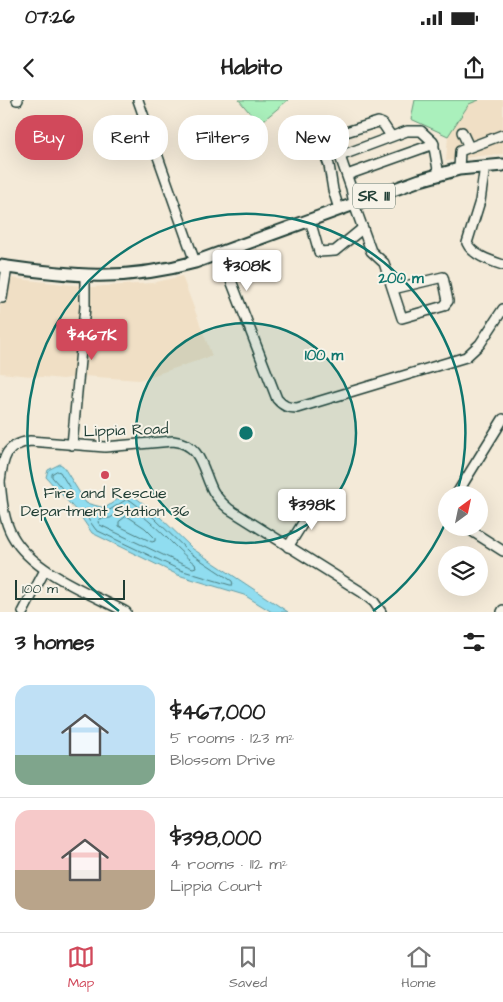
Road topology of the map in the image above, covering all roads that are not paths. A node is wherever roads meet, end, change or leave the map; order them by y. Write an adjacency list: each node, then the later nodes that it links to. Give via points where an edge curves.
1 (138, 100): 21 (street)
2 (349, 131): 5 (street, via 378,122)
3 (462, 132): 7 (street)
4 (502, 135): 7 (street)
5 (391, 136): 6 (street, via 421,131); 8 (street)
6 (434, 144): 14 (street); 15 (street)
7 (469, 147): 13 (street, via 460,151)
8 (349, 152)
9 (327, 160): 17 (street)
10 (341, 160): 14 (street)
11 (503, 165): 12 (main road, SR 111)
12 (485, 166): 13 (main road, SR 111); 22 (street, via 480,201 467,243 469,248)
13 (460, 169): 15 (main road, SR 111)
14 (347, 175): 16 (street)
15 (439, 175): 16 (main road, SR 111)
16 (354, 204): 17 (main road, SR 111); 19 (street)
17 (339, 209): 18 (main road, SR 111)
18 (310, 220): 19 (street, via 320,252 335,251); 20 (main road, SR 111)
19 (363, 228): 25 (street, via 370,251 384,263)
20 (220, 252): 21 (main road, SR 111); 27 (street, via 277,399 291,408 466,357 480,344)
21 (195, 262): 24 (main road, SR 111, via 142,274)
22 (503, 266)
23 (4, 267): 24 (main road, SR 111); 26 (street)
24 (85, 276): 29 (street)
25 (393, 289): 25 (street, via 402,318 444,306 448,301 443,277)
26 (0, 298)
27 (503, 309)
28 (503, 420): 31 (street)
29 (72, 445): 30 (street, Lippia Road, via 30,440 13,446 3,461); 34 (street, Lippia Road, via 104,447 181,442 195,452 220,501)
30 (0, 482): 36 (street, via 3,512 12,535 29,558)
31 (462, 486)
32 (316, 502): 34 (street)
33 (480, 536): 35 (street)
34 (288, 547): 39 (street, Lippia Road, via 363,593)
35 (503, 551)
36 (45, 570): 37 (street); 38 (street)
37 (23, 612)
38 (126, 612)
39 (381, 612)

